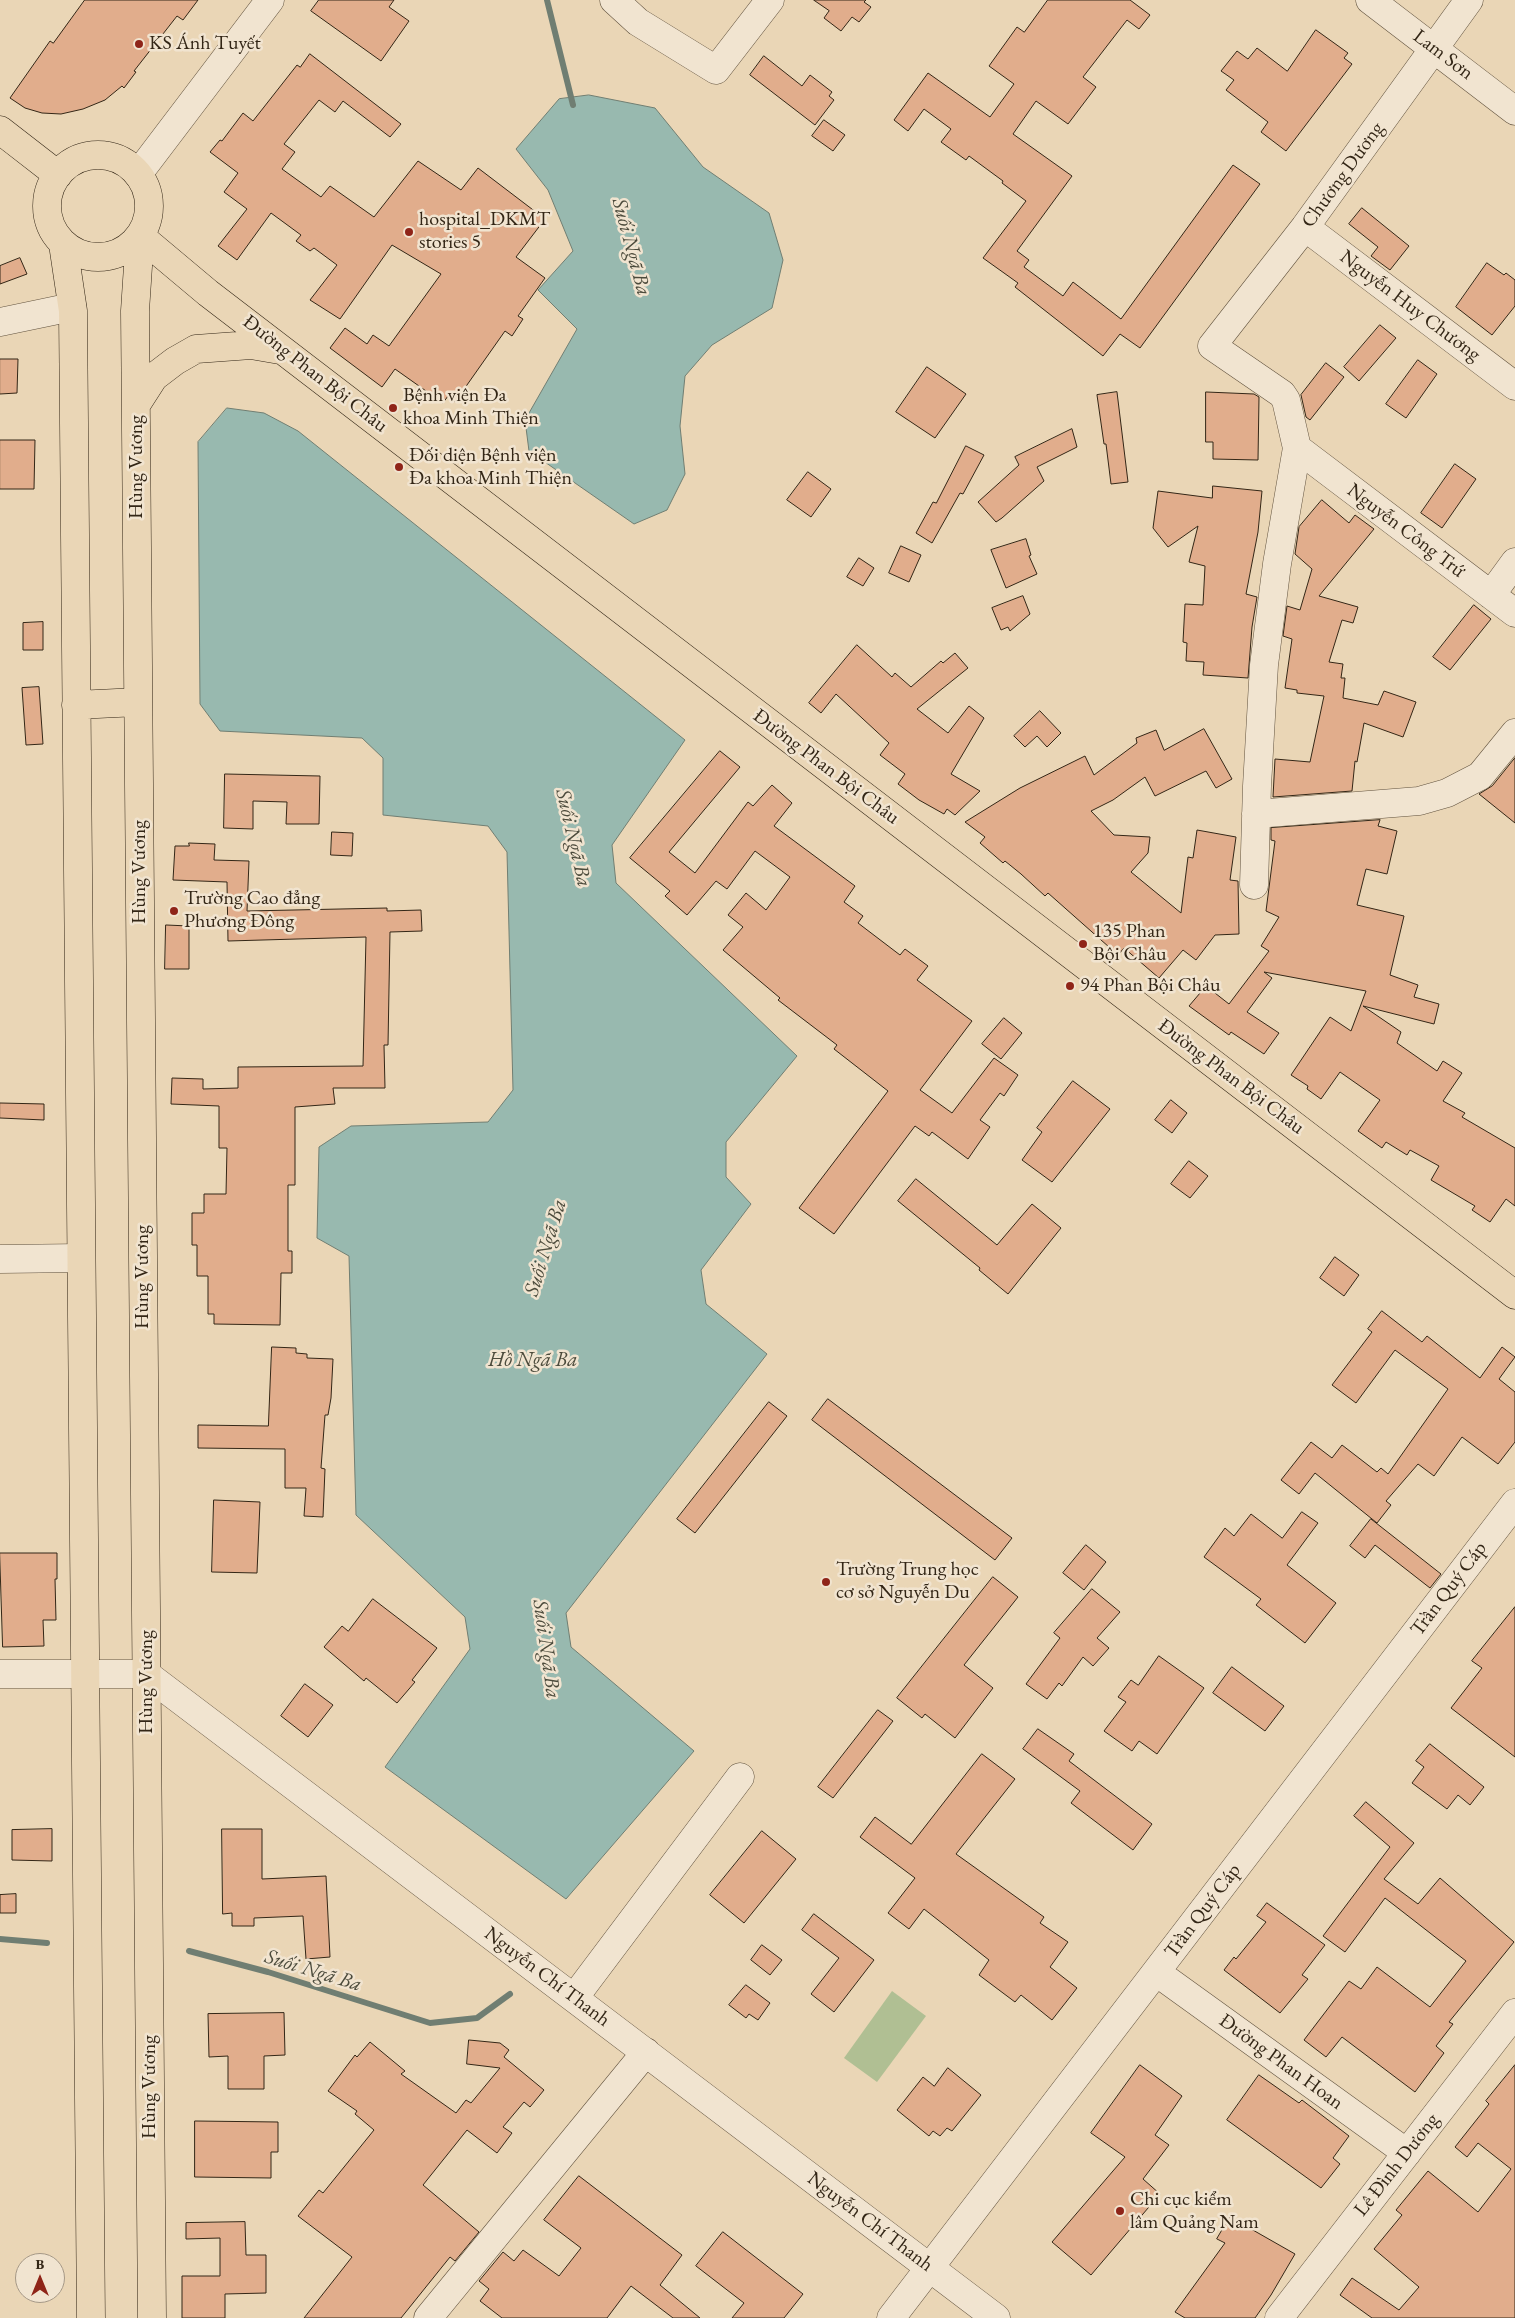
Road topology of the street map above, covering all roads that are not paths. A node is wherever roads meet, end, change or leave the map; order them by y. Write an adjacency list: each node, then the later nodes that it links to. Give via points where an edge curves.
1 (270, 0): 9 (street)
2 (614, 0): 3 (street, via 638,22 716,70)
3 (770, 0)
4 (1370, 0): 6 (street, Lam Sơn)
5 (1469, 0): 6 (street, Chương Dương)
6 (1434, 49): 7 (street, Lam Sơn); 11 (street, Chương Dương)
7 (1515, 111)
8 (0, 130): 10 (main road)
9 (138, 174): 10 (main road, via 127,164 98,155 69,164); 12 (main road, via 150,205 148,221)
10 (58, 175): 13 (main road, via 50,188 48,218)
11 (1305, 227): 17 (street, Nguyễn Huy Chương); 19 (street, Chương Dương, via 1212,346 1282,394)
12 (140, 236): 13 (main road, via 112,256 78,253); 16 (main road, Đường Phan Bội Châu); 18 (main road, Hùng Vương)
13 (63, 244): 14 (main road)
14 (72, 307): 15 (street); 24 (main road)
15 (0, 322)
16 (283, 350): 18 (main road, via 251,345 196,349 154,377); 30 (main road, Đường Phan Bội Châu)
17 (1515, 386)
18 (136, 405): 23 (main road, Hùng Vương)
19 (1297, 448): 21 (street, Nguyễn Công Trứ); 26 (street, via 1264,665)
20 (1515, 562): 21 (street)
21 (1491, 595): 22 (street, Nguyễn Công Trứ)
22 (1515, 613)
23 (138, 702): 24 (main road); 34 (main road, Hùng Vương)
24 (76, 705): 28 (main road)
25 (1515, 733): 26 (street, via 1480,776 1447,793 1419,801)
26 (1256, 814): 27 (street)
27 (1254, 885)
28 (80, 1258): 29 (street); 33 (main road)
29 (0, 1259)
30 (1515, 1295)
31 (1515, 1503): 36 (street, Trần Quý Cáp)
32 (0, 1674): 33 (street)
33 (84, 1674): 34 (street); 42 (main road)
34 (146, 1674): 37 (street, Nguyễn Chí Thanh); 43 (main road, Hùng Vương)
35 (740, 1777): 37 (street)
36 (1156, 1972): 40 (street, Đường Phan Hoan); 41 (street, Trần Quý Cáp)
37 (574, 1998): 39 (street, Nguyễn Chí Thanh)
38 (1515, 2012): 40 (street, Lê Đình Dương)
39 (646, 2052): 41 (street, Nguyễn Chí Thanh); 44 (street)
40 (1407, 2153): 47 (street, Lê Đình Dương)
41 (930, 2267): 45 (street, Trần Quý Cáp); 46 (street, Nguyễn Chí Thanh)
42 (91, 2318)
43 (152, 2318)
44 (428, 2318)
45 (891, 2318)
46 (996, 2318)
47 (1279, 2318)

